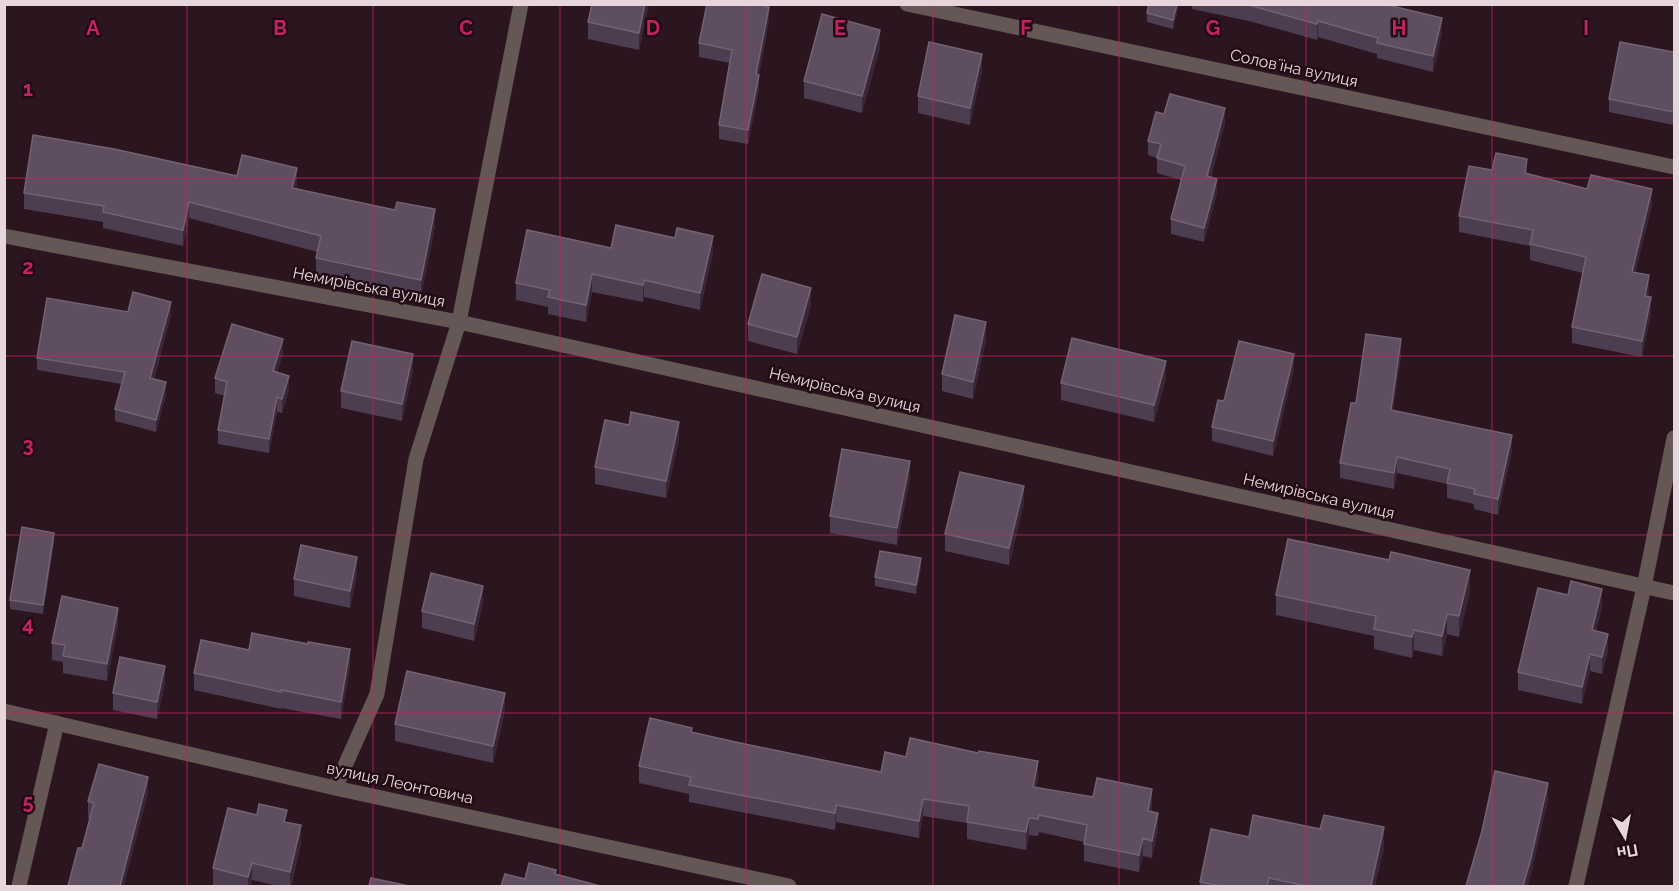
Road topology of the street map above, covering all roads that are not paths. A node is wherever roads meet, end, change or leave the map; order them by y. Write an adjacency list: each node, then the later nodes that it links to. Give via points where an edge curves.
1 (521, 4): 5 (street)
2 (907, 4): 3 (street, Соловʼїна вулиця)
3 (1674, 167)
4 (4, 236): 5 (street, Немирівська вулиця)
5 (459, 322): 7 (street, Немирівська вулиця); 11 (street, via 416,459 377,694)
6 (1674, 438): 7 (street)
7 (1644, 587): 8 (street, Немирівська вулиця); 14 (street)
8 (1674, 593)
9 (4, 711): 10 (street, вулиця Леонтовича)
10 (57, 723): 11 (street, вулиця Леонтовича); 12 (street)
11 (335, 788): 13 (street, вулиця Леонтовича)
12 (19, 886)
13 (789, 886)
14 (1576, 886)

